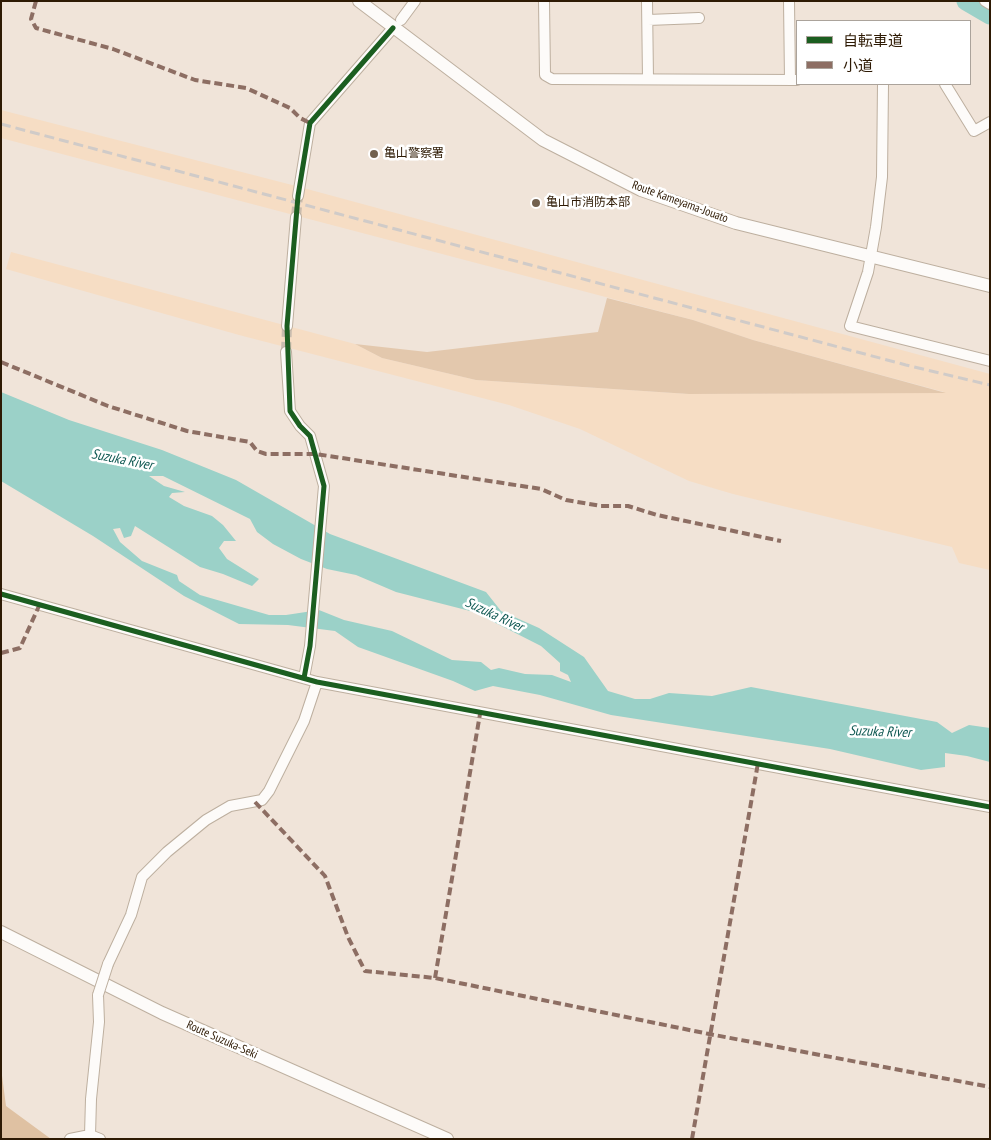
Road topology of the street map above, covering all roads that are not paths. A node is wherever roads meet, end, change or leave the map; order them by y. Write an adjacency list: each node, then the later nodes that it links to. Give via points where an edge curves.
1 (358, 1): 10 (main road, Route Kameyama-Jouato)
2 (415, 1): 10 (street)
3 (544, 1): 11 (street, via 545,75 552,79)
4 (647, 1): 9 (street)
5 (789, 1): 12 (street)
6 (985, 1): 7 (street)
7 (990, 4)
8 (700, 18): 9 (street)
9 (648, 20): 11 (street)
10 (397, 24): 16 (street, via 310,123); 18 (main road, Route Kameyama-Jouato, via 543,140 641,190 736,222)
11 (648, 79): 12 (street)
12 (794, 80)
13 (883, 85): 18 (street, via 882,177)
14 (946, 85): 15 (street, via 974,131)
15 (990, 122)
16 (298, 196)
17 (296, 217): 20 (street)
18 (871, 258): 19 (main road, Route Kameyama-Jouato); 22 (street, via 850,326)
19 (990, 286)
20 (287, 326)
21 (286, 352): 24 (street, via 290,411 310,436 324,486)
22 (990, 361)
23 (1, 594): 24 (street)
24 (304, 678): 25 (street)
25 (317, 682): 26 (street); 28 (street, bridge, via 304,721 262,800 230,806 206,820 142,877 98,996 99,1022 91,1099)
26 (990, 807)
27 (1, 932): 30 (main road, Route Suzuka-Seki, via 162,1013)
28 (95, 1137): 29 (street)
29 (70, 1139)
30 (447, 1139)

